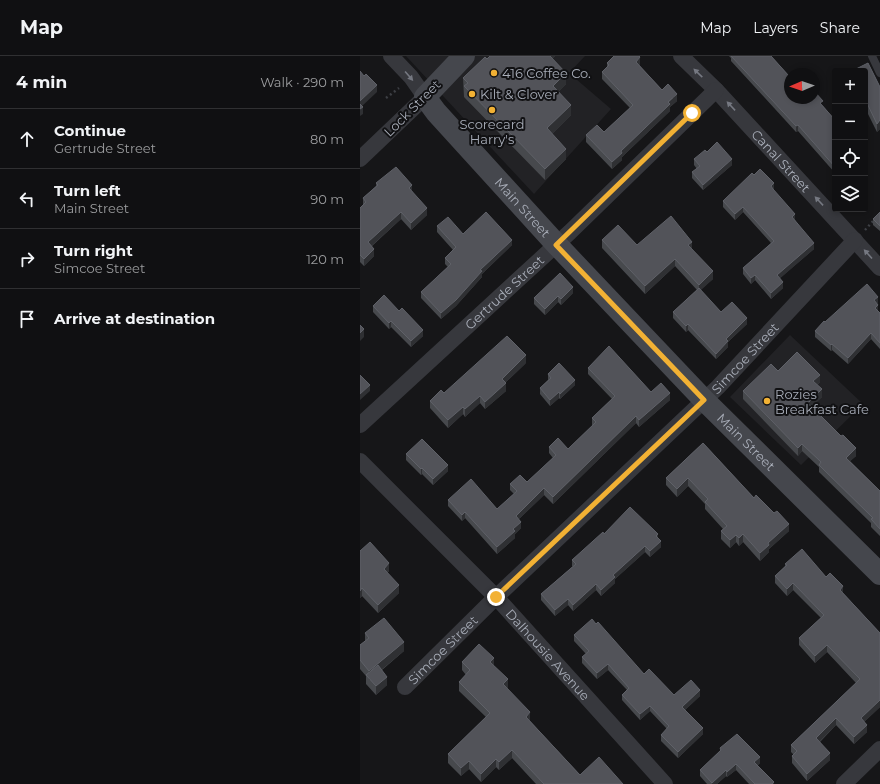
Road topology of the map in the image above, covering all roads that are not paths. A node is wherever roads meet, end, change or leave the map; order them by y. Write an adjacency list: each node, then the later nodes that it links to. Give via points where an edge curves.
1 (391, 56): 7 (street, Main Street, one-way to 7)
2 (464, 56): 7 (main road, Lock Street)
3 (681, 56): 6 (street, Canal Street, one-way to 3)
4 (872, 56): 5 (lane)
5 (880, 73)
6 (716, 90): 9 (street, Canal Street, one-way to 6); 10 (street, Gertrude Street)
7 (425, 97): 8 (street, Lock Street); 10 (main road, Main Street)
8 (360, 159)
9 (855, 240): 11 (street, Canal Street, one-way to 9); 12 (street, Simcoe Street)
10 (556, 245): 12 (main road, Main Street); 13 (street, Gertrude Street)
11 (880, 268)
12 (704, 400): 15 (main road, Main Street); 16 (street, Simcoe Street)
13 (360, 425)
14 (360, 461): 16 (street, Dalhousie Avenue)
15 (880, 574)
16 (496, 597): 17 (street, Simcoe Street); 19 (street, Dalhousie Avenue)
17 (406, 687)
18 (880, 749): 20 (street)
19 (665, 784)
20 (844, 784)

